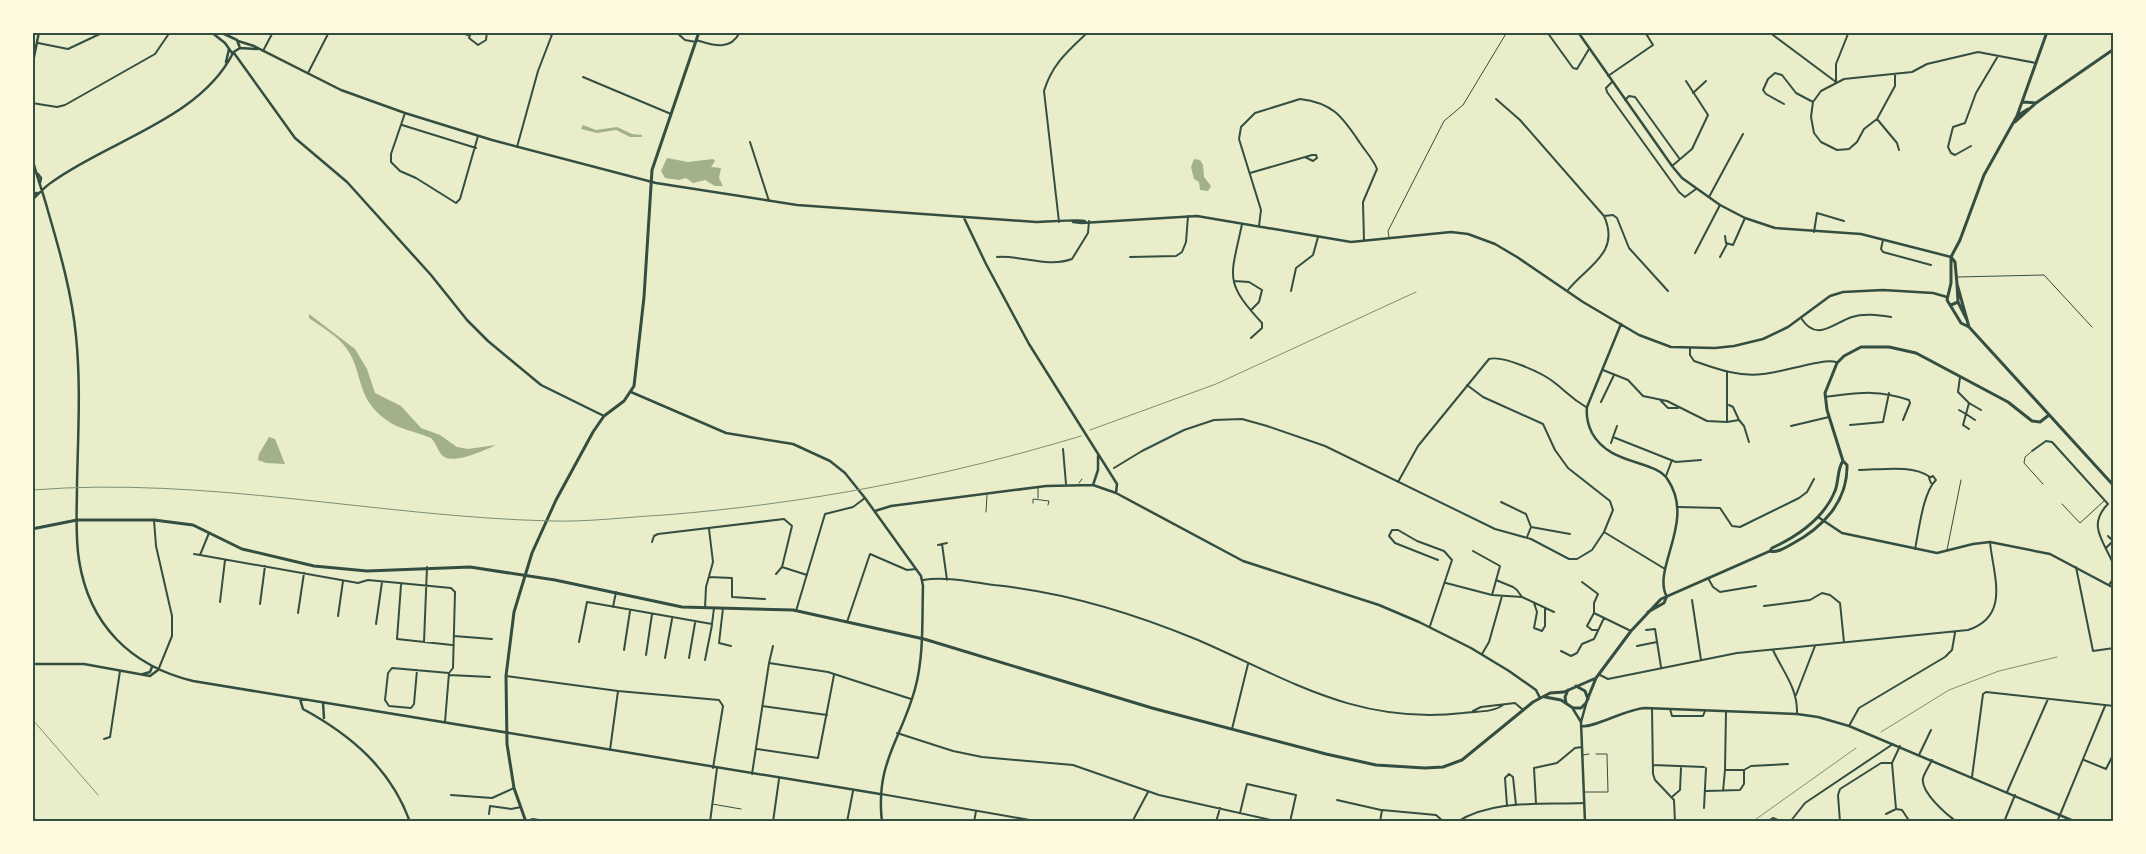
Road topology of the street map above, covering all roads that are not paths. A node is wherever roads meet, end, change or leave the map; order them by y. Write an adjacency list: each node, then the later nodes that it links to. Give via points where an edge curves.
1 (39, 32): 29 (street)
2 (104, 32): 29 (street, via 68,49)
3 (170, 32): 54 (street, via 156,53 65,105)
4 (211, 32): 28 (street)
5 (220, 32): 25 (street)
6 (273, 32): 35 (street)
7 (329, 32): 41 (street)
8 (457, 32): 24 (street)
9 (471, 32): 24 (street)
10 (544, 32): 23 (street)
11 (676, 32): 27 (street, via 685,40)
12 (699, 32): 27 (main road)
13 (740, 32): 27 (street, via 732,43 720,46)
14 (1088, 32): 91 (street, via 1058,60 1044,91)
15 (1508, 32): 97 (street, via 1463,105 1444,121 1388,231)
16 (1547, 32): 33 (street, via 1573,68 1577,69)
17 (1578, 32): 33 (street)
18 (1645, 32): 43 (street, via 1653,45)
19 (1769, 32): 48 (street)
20 (1854, 32): 48 (street, via 1848,34 1836,64)
21 (2047, 32): 39 (main road)
22 (488, 33): 24 (street, via 482,44 473,43)
23 (552, 34): 68 (street, via 538,71)
24 (469, 36)
25 (229, 37): 26 (street); 28 (street)
26 (238, 41): 30 (street); 32 (street)
27 (696, 41): 59 (main road)
28 (224, 42): 31 (street)
29 (38, 43): 40 (street)
30 (240, 48): 32 (street); 36 (street)
31 (229, 49): 36 (street); 38 (street)
32 (258, 49): 35 (street)
33 (1589, 49): 43 (street)
34 (2114, 49): 55 (main road)
35 (264, 52): 41 (street)
36 (233, 53): 38 (street); 145 (street, via 295,138 354,189 488,341 541,386)
37 (1998, 56): 39 (street); 42 (street, via 1978,52 1942,59 1912,72); 67 (street, via 1976,93 1964,123 1954,127 1948,146 1951,154 1955,155)
38 (226, 62): 78 (street, via 212,81 169,115 57,178)
39 (2037, 64): 53 (main road)
40 (33, 66)
41 (308, 73): 58 (street, via 345,91)
42 (1895, 75): 48 (street, via 1844,78); 61 (street, via 1895,86)
43 (1608, 76): 45 (street)
44 (583, 78): 59 (street)
45 (1613, 81): 51 (street); 77 (street, via 1606,88 1607,92 1678,192 1685,197)
46 (1686, 81): 49 (street)
47 (1706, 81): 49 (street)
48 (1836, 82): 52 (street, via 1821,91)
49 (1693, 93): 73 (street, via 1708,115 1692,149)
50 (1496, 100): 86 (street, via 1520,120)
51 (1625, 100): 73 (street, via 1629,96 1635,97); 74 (street)
52 (1813, 102): 56 (street, via 1796,93 1782,75 1775,74 1768,79 1763,90); 61 (street, via 1814,132 1821,142 1837,150 1849,149 1864,129)
53 (2023, 102): 55 (main road); 60 (main road)
54 (32, 103)
55 (2036, 103): 57 (main road)
56 (1784, 104)
57 (2031, 108): 60 (main road); 63 (main road)
58 (405, 113): 62 (street); 65 (street)
59 (671, 114): 76 (main road)
60 (2017, 116): 63 (main road)
61 (1877, 119): 70 (street)
62 (401, 124): 69 (street); 69 (street, via 391,154 392,164 456,203)
63 (2013, 124): 102 (main road, via 1984,175)
64 (1743, 134): 81 (street)
65 (478, 136): 68 (street); 69 (street)
66 (750, 142): 83 (street)
67 (1971, 146)
68 (518, 147): 76 (street)
69 (476, 148)
70 (1899, 150)
71 (32, 157): 78 (street, via 41,178)
72 (1306, 157): 75 (street)
73 (1680, 159): 74 (street)
74 (1672, 166): 77 (street)
75 (1250, 173): 93 (street, via 1261,210); 99 (street, via 1239,133 1245,121 1255,113 1300,99 1332,110 1343,117 1377,169 1363,202)
76 (650, 182): 83 (street); 132 (main road, via 637,374)
77 (1696, 189): 81 (street)
78 (42, 190): 79 (street); 196 (street, via 62,257 76,339)
79 (37, 194): 80 (street); 82 (street)
80 (32, 195)
81 (1709, 198): 84 (street)
82 (32, 200)
83 (770, 201): 87 (street)
84 (1720, 205): 88 (street); 101 (street)
85 (1188, 216): 89 (street); 92 (street); 104 (street, via 1182,252 1176,256)
86 (1604, 216): 110 (street, via 1609,235 1604,253); 112 (street, via 1617,218 1628,248)
87 (964, 218): 91 (street); 162 (street, via 1029,344)
88 (1745, 218): 94 (street, via 1775,228); 100 (street, via 1734,244)
89 (1088, 221): 91 (street); 103 (street, via 1088,233 1072,259 1039,261)
90 (1844, 221): 94 (street, via 1817,213)
91 (1059, 222)
92 (1242, 223): 93 (street); 108 (street, via 1232,275)
93 (1259, 226): 96 (street)
94 (1814, 232): 98 (street, via 1861,234)
95 (1725, 236): 100 (street)
96 (1318, 237): 99 (street); 111 (street, via 1313,255 1296,268)
97 (1389, 239): 99 (street); 110 (street, via 1451,232 1468,234 1500,247)
98 (1883, 239): 102 (street); 106 (street, via 1883,252)
99 (1364, 242)
100 (1727, 244): 105 (street)
101 (1695, 253)
102 (1951, 256): 107 (main road); 114 (main road)
103 (997, 257)
104 (1130, 257)
105 (1720, 257)
106 (1931, 264)
107 (1957, 278): 109 (main road); 123 (street, via 2044,274)
108 (1234, 281): 117 (street, via 1234,288); 117 (street, via 1249,282 1262,290 1259,302)
109 (1957, 284): 113 (main road); 120 (main road)
110 (1568, 290): 121 (street)
111 (1291, 291)
112 (1668, 291)
113 (1956, 295): 114 (main road); 115 (main road)
114 (1948, 296): 116 (main road); 119 (street, via 1862,289 1830,296)
115 (1958, 302): 116 (main road); 120 (main road)
116 (1951, 305): 122 (main road, via 1961,323)
117 (1251, 311): 124 (street, via 1262,325)
118 (1891, 317): 119 (street, via 1872,314 1852,316 1821,330 1810,328)
119 (1801, 318): 125 (street, via 1776,334 1747,343)
120 (1967, 321): 122 (main road)
121 (1621, 324): 125 (street, via 1664,346); 127 (street)
122 (1969, 327): 144 (main road)
123 (2092, 327)
124 (1251, 338)
125 (1690, 348): 128 (street, via 1694,361)
126 (1837, 362): 128 (street, via 1826,360 1765,374); 130 (main road, via 1861,347 1888,347 1918,354); 134 (main road)
127 (1603, 370): 129 (street); 139 (street)
128 (1727, 372): 138 (street)
129 (1614, 374): 135 (street, via 1628,380 1643,396); 136 (street)
130 (1960, 377): 137 (street, via 1958,392); 144 (main road, via 2009,402 2032,421 2040,422)
131 (1467, 385): 139 (street, via 1489,359 1502,358 1552,381 1569,397); 175 (street, via 1418,446); 203 (street, via 1484,397 1543,424 1568,468 1610,501 1613,510)
132 (631, 392): 145 (main road); 185 (street, via 726,433 792,444 814,453 838,466)
133 (1889, 393): 134 (street); 149 (street, via 1909,400); 153 (street, via 1883,422)
134 (1825, 397): 146 (main road)
135 (1660, 400): 140 (street); 140 (street, via 1668,408)
136 (1601, 402)
137 (1970, 403): 142 (street); 143 (street)
138 (1729, 405): 148 (street, via 1734,407); 151 (street)
139 (1587, 407): 170 (street, via 1589,426 1601,446)
140 (1678, 408): 151 (street, via 1707,422)
141 (1959, 410): 143 (street)
142 (1981, 410)
143 (1966, 414): 150 (street); 156 (street, via 1963,425)
144 (2049, 415): 181 (main road)
145 (604, 416): 232 (main road, via 548,514)
146 (1829, 417): 152 (street); 166 (main road)
147 (1797, 418): 152 (street)
148 (1739, 420): 151 (street); 158 (street)
149 (1903, 420)
150 (1976, 420)
151 (1728, 422)
152 (1798, 424): 155 (street)
153 (1850, 425)
154 (1617, 426): 157 (street)
155 (1791, 426)
156 (1969, 429)
157 (1614, 437): 159 (street); 164 (street)
158 (1749, 442)
159 (1611, 443)
160 (1062, 449): 177 (street)
161 (2032, 452): 179 (street, via 2025,457 2024,463); 187 (street, via 2046,441 2052,442)
162 (1098, 454): 180 (street, via 1098,470); 184 (street, via 1117,484)
163 (1116, 460): 167 (street)
164 (1672, 460): 165 (street); 170 (street)
165 (1701, 460)
166 (1843, 461): 195 (main road, via 1832,496); 198 (main road, via 1847,465 1844,490)
167 (1118, 464): 168 (street); 175 (street, via 1184,430 1214,420 1238,419 1324,446)
168 (1114, 468)
169 (1859, 470): 171 (street, via 1902,469)
170 (1666, 476): 192 (street, via 1674,488)
171 (1930, 477): 176 (street); 176 (street, via 1935,477)
172 (1082, 479): 178 (street)
173 (1814, 479): 192 (street, via 1807,492 1799,498 1740,527 1732,526 1720,508)
174 (1962, 480): 215 (street)
175 (1398, 482): 206 (street, via 1495,529)
176 (1932, 483): 214 (street)
177 (1066, 484): 178 (street); 182 (street)
178 (1079, 484): 180 (street)
179 (2043, 484)
180 (1093, 485): 184 (street)
181 (2114, 486)
182 (1038, 487): 183 (street); 186 (street)
183 (988, 493): 193 (street, via 890,506); 194 (street)
184 (1116, 493): 277 (street, via 1243,561 1379,604)
185 (866, 498): 193 (street); 231 (street, via 853,507 825,514)
186 (1038, 500): 189 (street, via 1033,499); 191 (street, via 1048,501)
187 (2104, 501): 190 (street, via 2080,523); 213 (street, via 2108,504 2097,517 2096,527)
188 (1501, 502): 199 (street, via 1526,514)
189 (1033, 504)
190 (2062, 504)
191 (1048, 505)
192 (1678, 507): 228 (street, via 1676,532)
193 (875, 511): 227 (street)
194 (986, 512)
195 (1818, 517): 198 (street); 217 (main road)
196 (77, 520): 197 (main road); 200 (main road); 307 (street, via 81,570 96,612 125,648)
197 (154, 520): 202 (main road, via 193,525); 310 (street, via 156,546 172,616 170,642)
198 (1823, 522): 214 (street, via 1842,533); 217 (main road, via 1796,541)
199 (1531, 527): 204 (street); 206 (street)
200 (32, 529)
201 (709, 529): 207 (street, via 658,534); 225 (street, via 784,519 792,526); 233 (street, via 713,562)
202 (209, 532): 219 (street); 224 (main road, via 242,549 314,566 366,571)
203 (1604, 532): 206 (street, via 1592,550 1577,559 1569,559); 228 (street)
204 (1570, 534)
205 (2108, 536): 209 (street)
206 (1527, 537)
207 (652, 542)
208 (1990, 542): 215 (street); 226 (street, via 2050,554); 281 (street, via 1998,587 1996,602 1978,627)
209 (2113, 542): 213 (street)
210 (947, 543): 212 (street)
211 (938, 544): 212 (street)
212 (942, 544): 238 (street)
213 (2106, 548): 223 (street)
214 (1914, 549): 215 (street, via 1937,553)
215 (1947, 550)
216 (1473, 551): 239 (street, via 1500,566)
217 (1770, 551): 235 (main road)
218 (194, 554): 219 (street)
219 (200, 555): 220 (street)
220 (225, 559): 222 (street); 255 (street)
221 (1438, 560): 242 (street, via 1395,543 1389,536 1392,530 1444,551 1453,563)
222 (264, 566): 229 (street); 257 (street)
223 (2114, 566)
224 (428, 567): 232 (main road, via 470,566); 246 (street)
225 (782, 567): 230 (street); 231 (street)
226 (2076, 567): 244 (street); 294 (street, via 2093,651)
227 (916, 569): 237 (street); 274 (street, via 907,570 870,554)
228 (1665, 569): 252 (street, via 1662,587)
229 (304, 573): 236 (street); 267 (street)
230 (776, 574)
231 (807, 575): 265 (street)
232 (524, 576): 248 (main road); 316 (main road, via 511,625)
233 (709, 577): 253 (street, via 732,578 732,597); 263 (street)
234 (2114, 577): 244 (street)
235 (1708, 578): 245 (street, via 1720,592); 252 (main road)
236 (343, 580): 240 (street); 270 (street)
237 (923, 580): 238 (street); 283 (street)
238 (947, 580): 306 (street, via 1019,588 1075,599 1163,626)
239 (1496, 580): 249 (street); 251 (street, via 1518,590)
240 (382, 582): 243 (street); 275 (street)
241 (1582, 582): 268 (street, via 1598,594)
242 (1445, 583): 249 (street); 277 (street)
243 (401, 585): 246 (street); 285 (street, via 397,639)
244 (2109, 585): 247 (street)
245 (1756, 586)
246 (426, 587): 282 (street, via 455,592); 285 (street)
247 (2114, 588)
248 (616, 592): 259 (street); 263 (main road, via 674,606)
249 (1492, 596): 250 (street)
250 (1502, 596): 251 (street); 298 (street, via 1489,642)
251 (1522, 597): 256 (street)
252 (1667, 597): 280 (main road)
253 (765, 600)
254 (1692, 600): 303 (street)
255 (220, 602)
256 (1534, 603): 262 (street); 262 (street, via 1537,612 1534,628 1542,631)
257 (260, 604)
258 (1764, 606): 288 (street, via 1810,600 1822,593 1830,595 1840,603)
259 (613, 607): 264 (street); 286 (street, via 587,602)
260 (714, 608): 261 (main road); 263 (main road); 276 (street)
261 (723, 608): 265 (main road); 290 (street, via 719,643)
262 (1545, 608): 266 (street)
263 (705, 609)
264 (630, 610): 269 (street); 295 (street)
265 (796, 611): 274 (main road)
266 (1554, 612)
267 (298, 613)
268 (1594, 613): 271 (street); 278 (street, via 1587,626)
269 (652, 614): 272 (street); 299 (street)
270 (338, 616)
271 (1604, 617): 278 (street); 280 (street)
272 (672, 618): 273 (street); 300 (street)
273 (695, 622): 276 (street); 301 (street)
274 (847, 622): 283 (main road)
275 (376, 624)
276 (712, 624): 302 (street)
277 (1429, 627): 298 (street)
278 (1598, 630): 297 (street, via 1577,653 1571,656)
279 (1646, 630): 287 (street, via 1655,629)
280 (1631, 631): 314 (main road)
281 (1955, 633): 288 (street); 345 (street, via 1952,650 1859,708)
282 (454, 636): 284 (street); 289 (street)
283 (921, 638): 327 (street); 346 (main road)
284 (492, 639)
285 (424, 642): 289 (street)
286 (579, 642)
287 (1657, 642): 292 (street); 308 (street)
288 (1844, 642): 293 (street)
289 (453, 645): 313 (street, via 453,668)
290 (731, 646)
291 (773, 646): 304 (street)
292 (1637, 646)
293 (1815, 646): 296 (street); 322 (street)
294 (2114, 648)
295 (624, 650)
296 (1773, 650): 303 (street); 322 (street)
297 (1561, 651)
298 (1482, 654): 324 (street, via 1532,687)
299 (646, 655)
300 (665, 658)
301 (689, 658)
302 (706, 660)
303 (1701, 660): 308 (street)
304 (769, 663): 315 (street); 330 (street)
305 (32, 664): 309 (street, via 68,663)
306 (1248, 664): 336 (street, via 1326,698 1369,710 1424,715 1515,703); 346 (street)
307 (152, 667): 310 (street); 312 (street, via 150,672)
308 (1661, 668): 314 (street, via 1608,679)
309 (120, 670): 312 (street); 350 (street, via 110,738)
310 (158, 670): 312 (street, via 153,676); 325 (street, via 193,681)
311 (417, 670): 311 (street, via 411,708 389,706 385,700 388,673 392,668); 313 (street)
312 (143, 674)
313 (449, 674): 317 (street); 342 (street)
314 (1600, 674): 318 (main road)
315 (834, 675): 327 (street); 340 (street)
316 (506, 676): 321 (street); 348 (main road)
317 (490, 677)
318 (1596, 678): 319 (main road); 328 (main road)
319 (1576, 686): 320 (main road); 328 (main road, via 1585,690)
320 (1569, 689): 323 (main road); 331 (main road, via 1565,697)
321 (618, 691): 355 (street); 367 (street, via 722,702)
322 (1796, 696): 339 (street)
323 (1545, 697): 324 (main road); 331 (main road, via 1561,700)
324 (1540, 698): 336 (main road)
325 (300, 699): 329 (street); 341 (street, via 303,708)
326 (2048, 699): 332 (street); 371 (street, via 1983,694); 379 (street)
327 (912, 700): 349 (street)
328 (1587, 702): 331 (main road, via 1581,708); 343 (street)
329 (323, 703): 341 (street); 342 (street)
330 (762, 706): 340 (street); 354 (street)
331 (1570, 706): 343 (street)
332 (2105, 706): 333 (street); 362 (street)
333 (2114, 706)
334 (1652, 708): 335 (street); 344 (street, via 1628,710 1590,726); 365 (street)
335 (1670, 709): 337 (street); 337 (street, via 1672,716 1703,716)
336 (1523, 710): 346 (main road, via 1468,757 1436,768 1368,763)
337 (1705, 710): 338 (street)
338 (1726, 710): 339 (street); 368 (street)
339 (1797, 714): 345 (street)
340 (828, 715): 354 (street, via 818,758)
341 (324, 719): 402 (street, via 376,763 400,798)
342 (444, 722): 348 (street)
343 (1581, 722): 344 (street)
344 (1581, 726): 352 (street)
345 (1849, 726): 351 (street)
346 (1232, 729)
347 (1931, 730): 360 (street)
348 (506, 733): 355 (street); 373 (main road)
349 (897, 733): 377 (street, via 982,757 1078,766); 380 (street)
350 (104, 739)
351 (1893, 744): 353 (street); 421 (street, via 1805,803)
352 (1582, 746): 359 (street); 387 (street, via 1557,762 1534,768)
353 (1900, 746): 360 (street); 363 (street)
354 (756, 749): 370 (street)
355 (610, 750): 367 (street)
356 (2114, 753): 362 (street, via 2106,770)
357 (1589, 754): 359 (street)
358 (1596, 754): 378 (street, via 1607,754 1608,792)
359 (1583, 755): 378 (street)
360 (1919, 755): 361 (street)
361 (1932, 760): 371 (street); 424 (street, via 1923,778 1923,786)
362 (2083, 760): 400 (street)
363 (1892, 762): 394 (street); 422 (street, via 1884,762 1840,789)
364 (1788, 764): 369 (street, via 1751,766)
365 (1653, 765): 366 (street); 383 (street, via 1653,778)
366 (1681, 766): 375 (street, via 1705,768); 383 (street, via 1680,790)
367 (715, 768): 370 (street); 386 (street)
368 (1725, 770): 369 (street); 376 (street)
369 (1744, 770): 376 (street, via 1744,784 1740,790)
370 (752, 774): 372 (street)
371 (1972, 777): 379 (street)
372 (779, 779): 374 (street); 405 (street)
373 (514, 788): 381 (street, via 492,798); 390 (main road)
374 (853, 791): 380 (street); 406 (street)
375 (1706, 791): 376 (street); 392 (street)
376 (1724, 791)
377 (1148, 792): 391 (street); 410 (street)
378 (1584, 792): 385 (street)
379 (2007, 792): 382 (street)
380 (880, 794): 396 (street); 407 (street)
381 (451, 795)
382 (2015, 795): 400 (street); 425 (street)
383 (1672, 796): 418 (street)
384 (1337, 800): 395 (street)
385 (1585, 803): 387 (street); 417 (street)
386 (712, 804): 393 (street); 404 (street)
387 (1536, 804): 389 (street)
388 (1507, 806): 389 (street); 389 (street, via 1505,778 1509,774 1514,779); 416 (street, via 1472,814)
389 (1516, 806)
390 (520, 807): 398 (street, via 511,810 490,806); 401 (main road)
391 (1220, 808): 397 (street); 411 (street)
392 (1704, 808)
393 (741, 809)
394 (1896, 809): 399 (street); 423 (street, via 1902,810)
395 (1382, 810): 414 (street); 415 (street, via 1436,815)
396 (976, 811): 408 (street); 409 (street)
397 (1240, 813): 412 (street); 413 (street, via 1247,784 1296,795)
398 (489, 814)
399 (1886, 814)
400 (2060, 815): 426 (street); 427 (street)
401 (526, 821): 403 (street)
402 (410, 822)
403 (550, 822)
404 (710, 822)
405 (773, 822)
406 (847, 822)
407 (882, 822)
408 (974, 822)
409 (1041, 822)
410 (1132, 822)
411 (1216, 822)
412 (1280, 822)
413 (1290, 822)
414 (1380, 822)
415 (1444, 822)
416 (1457, 822)
417 (1585, 822)
418 (1675, 822)
419 (1766, 822): 420 (street, via 1776,818)
420 (1783, 822)
421 (1790, 822)
422 (1840, 822)
423 (1910, 822)
424 (1957, 822)
425 (2004, 822)
426 (2057, 822)
427 (2076, 822)

